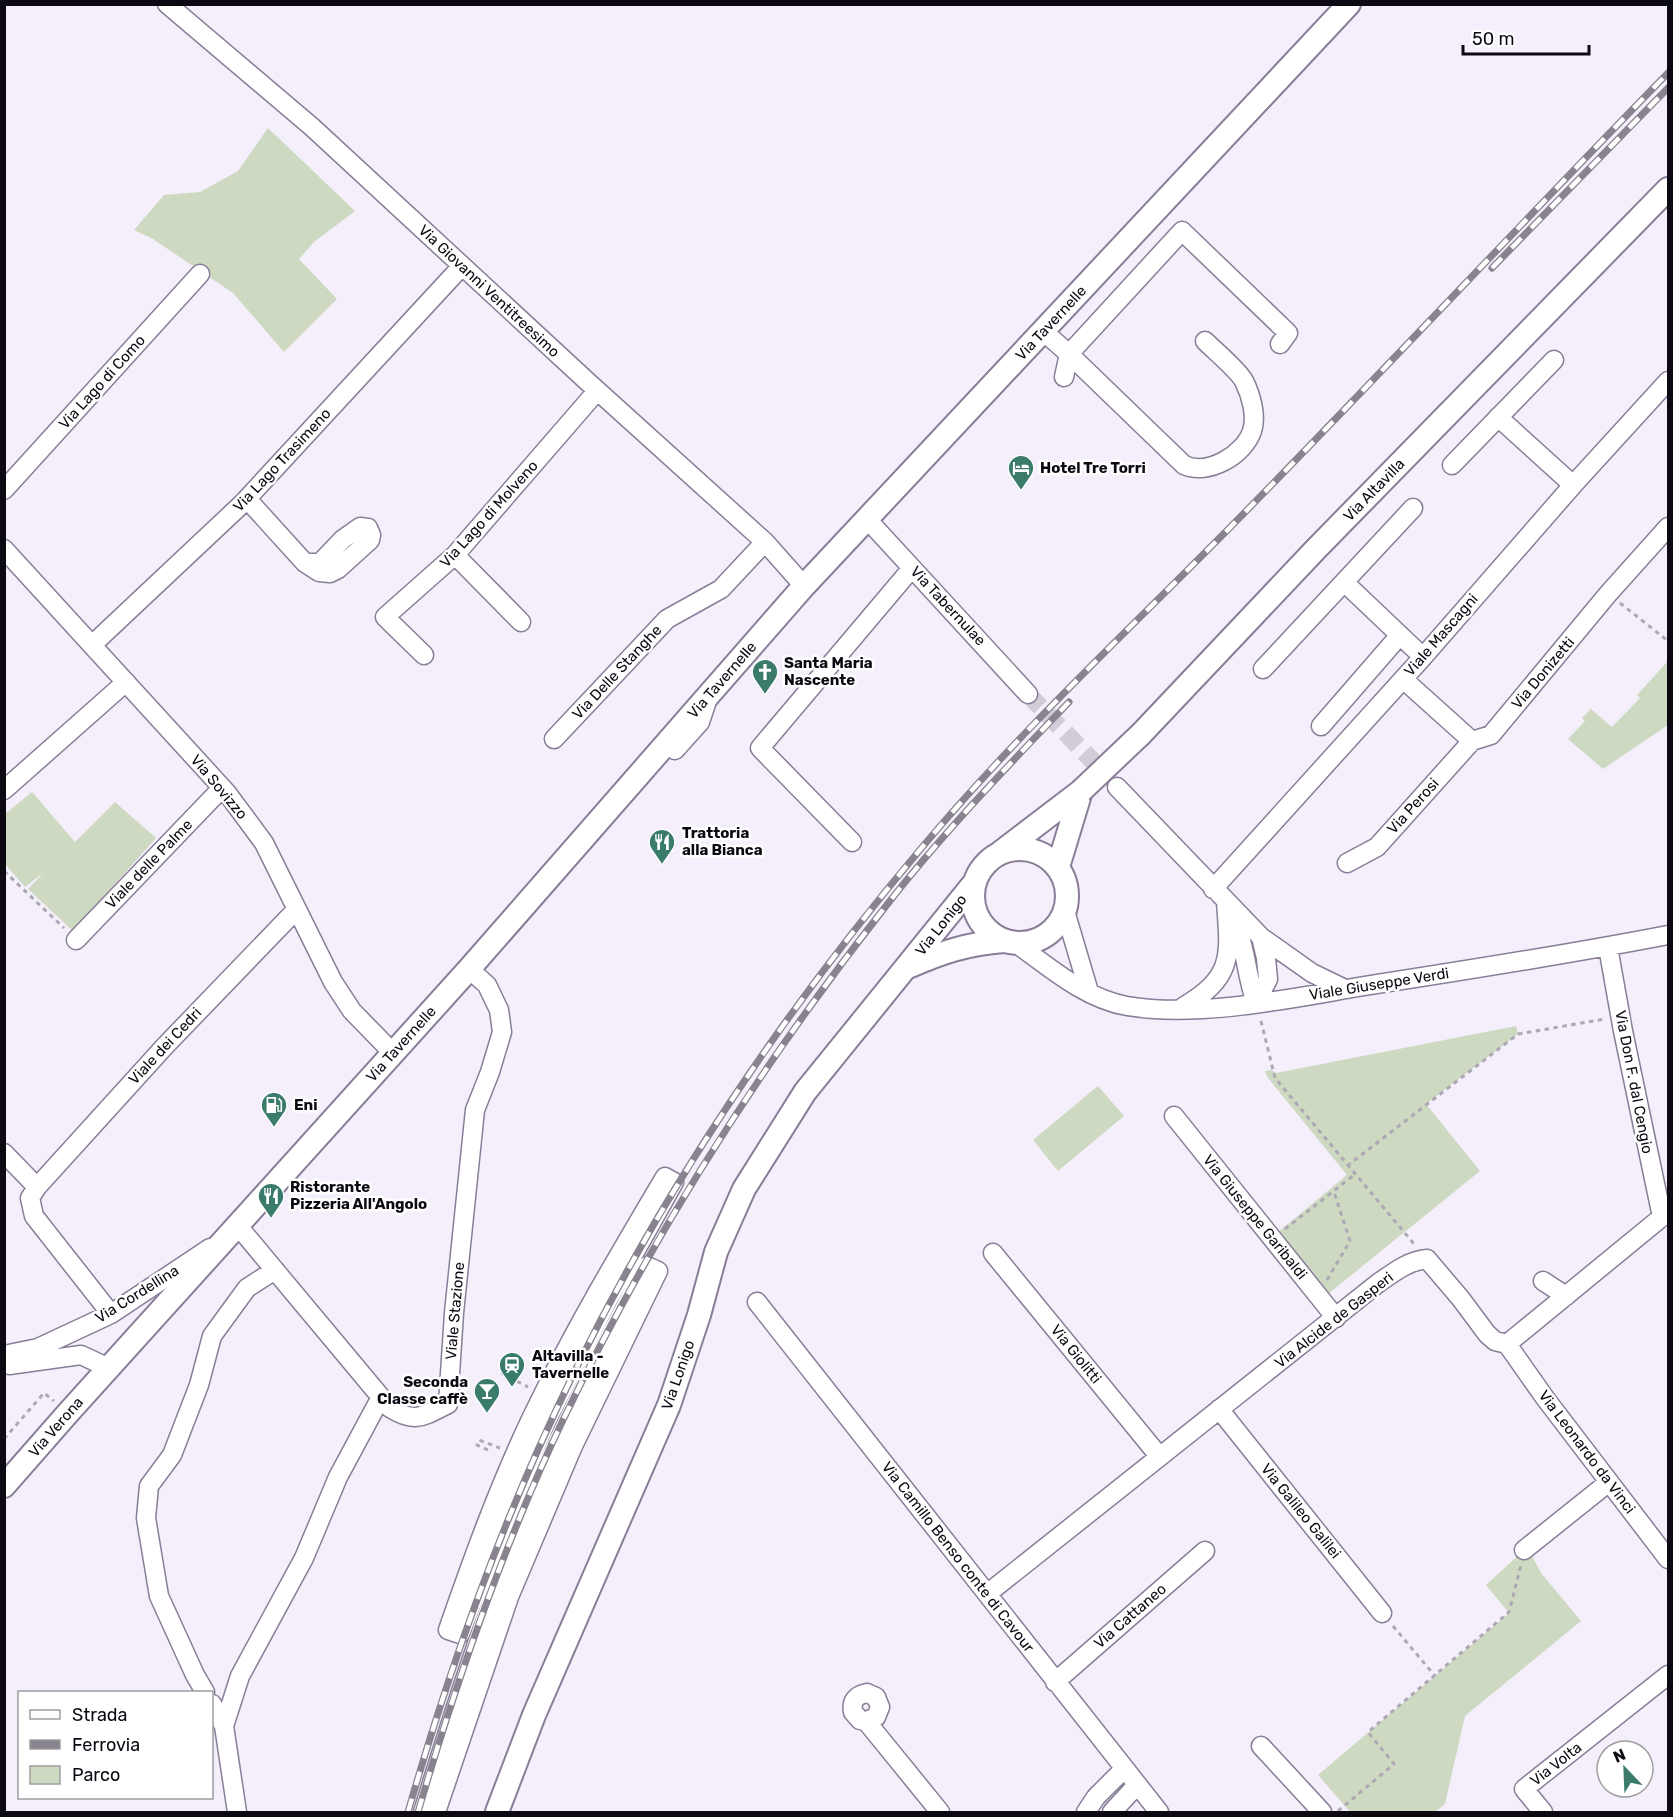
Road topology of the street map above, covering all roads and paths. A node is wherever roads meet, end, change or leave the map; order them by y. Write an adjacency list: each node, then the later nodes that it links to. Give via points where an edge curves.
1 (167, 4): 4 (street, Via Giovanni Ventitreesimo, via 312,127)
2 (1349, 4): 6 (main road, Via Tavernelle)
3 (1668, 189): 46 (main road, Via Altavilla, bridge, via 1141,734)
4 (462, 266): 13 (street, Via Giovanni Ventitreesimo); 18 (street, Via Lago Trasimeno)
5 (200, 273): 17 (street, Via Lago di Como)
6 (1043, 331): 9 (street); 20 (main road, Via Tavernelle)
7 (1205, 341): 9 (street, via 1243,380 1254,415 1248,441 1225,461 1203,467 1184,465)
8 (1280, 344): 9 (street, via 1288,333 1182,231)
9 (1069, 354): 11 (street)
10 (1554, 360): 14 (street)
11 (1064, 377)
12 (1668, 381): 16 (street, Viale Mascagni)
13 (597, 391): 22 (street, Via Giovanni Ventitreesimo); 24 (street, Via Lago di Molveno)
14 (1498, 417): 15 (street); 16 (street)
15 (1452, 465)
16 (1573, 485): 35 (street, Viale Mascagni)
17 (4, 490)
18 (247, 499): 25 (street); 33 (street, Via Lago Trasimeno)
19 (1413, 508): 27 (street)
20 (866, 518): 26 (street, Via Tabernulae); 28 (main road, Via Tavernelle)
21 (1668, 527): 29 (street, Via Donizetti)
22 (765, 542): 28 (street, Via Giovanni Ventitreesimo); 41 (street, Via Delle Stanghe, via 721,589 667,619)
23 (4, 549): 33 (street, Via Sovizzo)
24 (455, 555): 30 (street); 34 (street, Via Lago di Molveno, via 386,617)
25 (305, 563)
26 (912, 568): 39 (street, Via Tabernulae); 47 (street, via 753,749)
27 (1344, 582): 31 (street); 36 (street)
28 (804, 586): 63 (main road, Via Tavernelle)
29 (1608, 594): 32 (path); 42 (street, Via Donizetti, via 1491,735)
30 (521, 622)
31 (1401, 636): 35 (street); 40 (street)
32 (1668, 641)
33 (92, 645): 38 (street, Via Sovizzo)
34 (423, 654)
35 (1423, 657): 37 (street, Viale Mascagni)
36 (1263, 669)
37 (1403, 679): 42 (street); 53 (street, Viale Mascagni)
38 (126, 682): 44 (street, Via Sovizzo); 45 (street)
39 (1028, 694)
40 (1321, 726)
41 (554, 739)
42 (1472, 741): 49 (street, Via Perosi, via 1377,847)
43 (1117, 787): 53 (street)
44 (222, 788): 55 (street, Via Sovizzo, via 264,843); 59 (street, Viale delle Palme)
45 (4, 790)
46 (1081, 791): 48 (main road, Via Altavilla); 50 (main road, Via Altavilla)
47 (852, 842)
48 (996, 856): 50 (main road, via 1027,849 1043,854); 52 (main road, via 987,862)
49 (1347, 863)
50 (1058, 867): 56 (main road, via 1067,892)
51 (4, 871): 59 (path)
52 (975, 882): 60 (main road, via 972,894 977,917 993,936); 62 (main road, Via Lonigo)
53 (1213, 889): 54 (street)
54 (1226, 902): 58 (street); 66 (street, via 1240,933); 67 (street, via 1229,940 1219,978 1204,995)
55 (297, 909): 69 (street, Via Sovizzo, via 352,1011); 75 (street, Viale dei Cedri)
56 (1065, 911): 60 (main road, via 1052,932 1036,941); 65 (street)
57 (1668, 935): 61 (street, Viale Giuseppe Verdi)
58 (1261, 937): 64 (street, via 1312,973); 66 (street, via 1268,979)
59 (76, 940)
60 (1011, 942): 62 (main road, Via Lonigo, via 975,943); 65 (street, Viale Giuseppe Verdi)
61 (1608, 947): 64 (street, Viale Giuseppe Verdi); 68 (street, Via Don F. dal Cengio)
62 (907, 967): 120 (main road, Via Lonigo, via 805,1092 744,1189 716,1252 669,1405 534,1715)
63 (469, 969): 69 (main road, Via Tavernelle); 93 (street, Viale Stazione, via 487,985 499,1010 502,1032 475,1110 448,1404 426,1416 405,1418)
64 (1345, 989): 66 (street, Viale Giuseppe Verdi)
65 (1089, 992): 67 (street, Viale Giuseppe Verdi, via 1126,1006)
66 (1256, 1003): 67 (street, Viale Giuseppe Verdi); 72 (path, via 1275,1078)
67 (1177, 1010)
68 (1621, 1016): 72 (path, via 1518,1034); 77 (street, Via Don F. dal Cengio)
69 (393, 1053): 78 (main road, Via Tavernelle)
70 (1174, 1116): 79 (street, Via Giuseppe Garibaldi)
71 (4, 1153): 75 (street)
72 (1347, 1166): 73 (path)
73 (1354, 1175): 76 (path); 81 (path)
74 (665, 1177): 74 (street, via 674,1182 547,1420 460,1634 448,1630 531,1419 582,1318)
75 (37, 1186): 87 (street, via 30,1198 34,1216)
76 (1334, 1192): 79 (path); 84 (path, via 1350,1241)
77 (1665, 1214): 85 (street)
78 (235, 1230): 82 (street, Viale Stazione); 87 (street, Via Cordellina); 92 (main road, Via Tavernelle)
79 (1272, 1238): 84 (street, Via Giuseppe Garibaldi)
80 (993, 1252): 99 (street, Via Giolitti)
81 (1427, 1258): 88 (street, Via Alcide de Gasperi, via 1404,1266); 89 (street, via 1487,1334)
82 (275, 1270): 93 (street, Viale Stazione); 110 (street, via 248,1288 212,1336 200,1385 172,1455 148,1486 147,1518 159,1596)
83 (1544, 1281): 85 (street)
84 (1318, 1295): 88 (street, Via Giuseppe Garibaldi)
85 (1566, 1296): 89 (street)
86 (757, 1302): 105 (street, Via Camillo Benso conte di Cavour)
87 (111, 1314): 90 (street, Via Cordellina, via 38,1348)
88 (1336, 1318): 94 (street, Via Alcide de Gasperi)
89 (1507, 1344): 100 (street, Via Leonardo da Vinci)
90 (4, 1355)
91 (4, 1366): 92 (street, via 81,1355)
92 (109, 1368): 95 (main road, Via Verona)
93 (381, 1397): 113 (street, via 338,1477 304,1558 240,1676)
94 (1219, 1409): 99 (street, Via Alcide de Gasperi); 106 (street, Via Galileo Galilei)
95 (68, 1413): 96 (path, via 44,1393); 101 (main road, Via Verona)
96 (4, 1439)
97 (490, 1444): 98 (path, via 479,1440 477,1445)
98 (488, 1450)
99 (1159, 1456): 105 (street, Via Alcide de Gasperi)
100 (1609, 1482): 102 (street); 104 (street, Via Leonardo da Vinci)
101 (4, 1486)
102 (1524, 1550): 108 (path, via 1509,1612)
103 (1205, 1551): 109 (street, Via Cattaneo)
104 (1668, 1559)
105 (987, 1594): 109 (street, Via Camillo Benso conte di Cavour)
106 (1382, 1613): 108 (path)
107 (1668, 1675): 127 (street, Via Volta, via 1524,1789)
108 (1435, 1676): 126 (path, via 1368,1732 1394,1764)
109 (1055, 1682): 115 (street, Via Camillo Benso conte di Cavour)
110 (205, 1691)
111 (213, 1706): 113 (street)
112 (866, 1721): 121 (street)
113 (224, 1726): 117 (street)
114 (1262, 1746): 125 (street)
115 (1124, 1769): 116 (street, Via Camillo Benso conte di Cavour); 122 (street)
116 (1137, 1785): 123 (street); 124 (street, Via Camillo Benso conte di Cavour)
117 (237, 1812)
118 (423, 1812): 119 (street, via 508,1557 559,1439 647,1266 658,1270 573,1446 509,1597)
119 (436, 1812)
120 (497, 1812)
121 (940, 1812)
122 (1086, 1812)
123 (1112, 1812)
124 (1159, 1812)
125 (1322, 1812)
126 (1337, 1812)
127 (1543, 1812)

